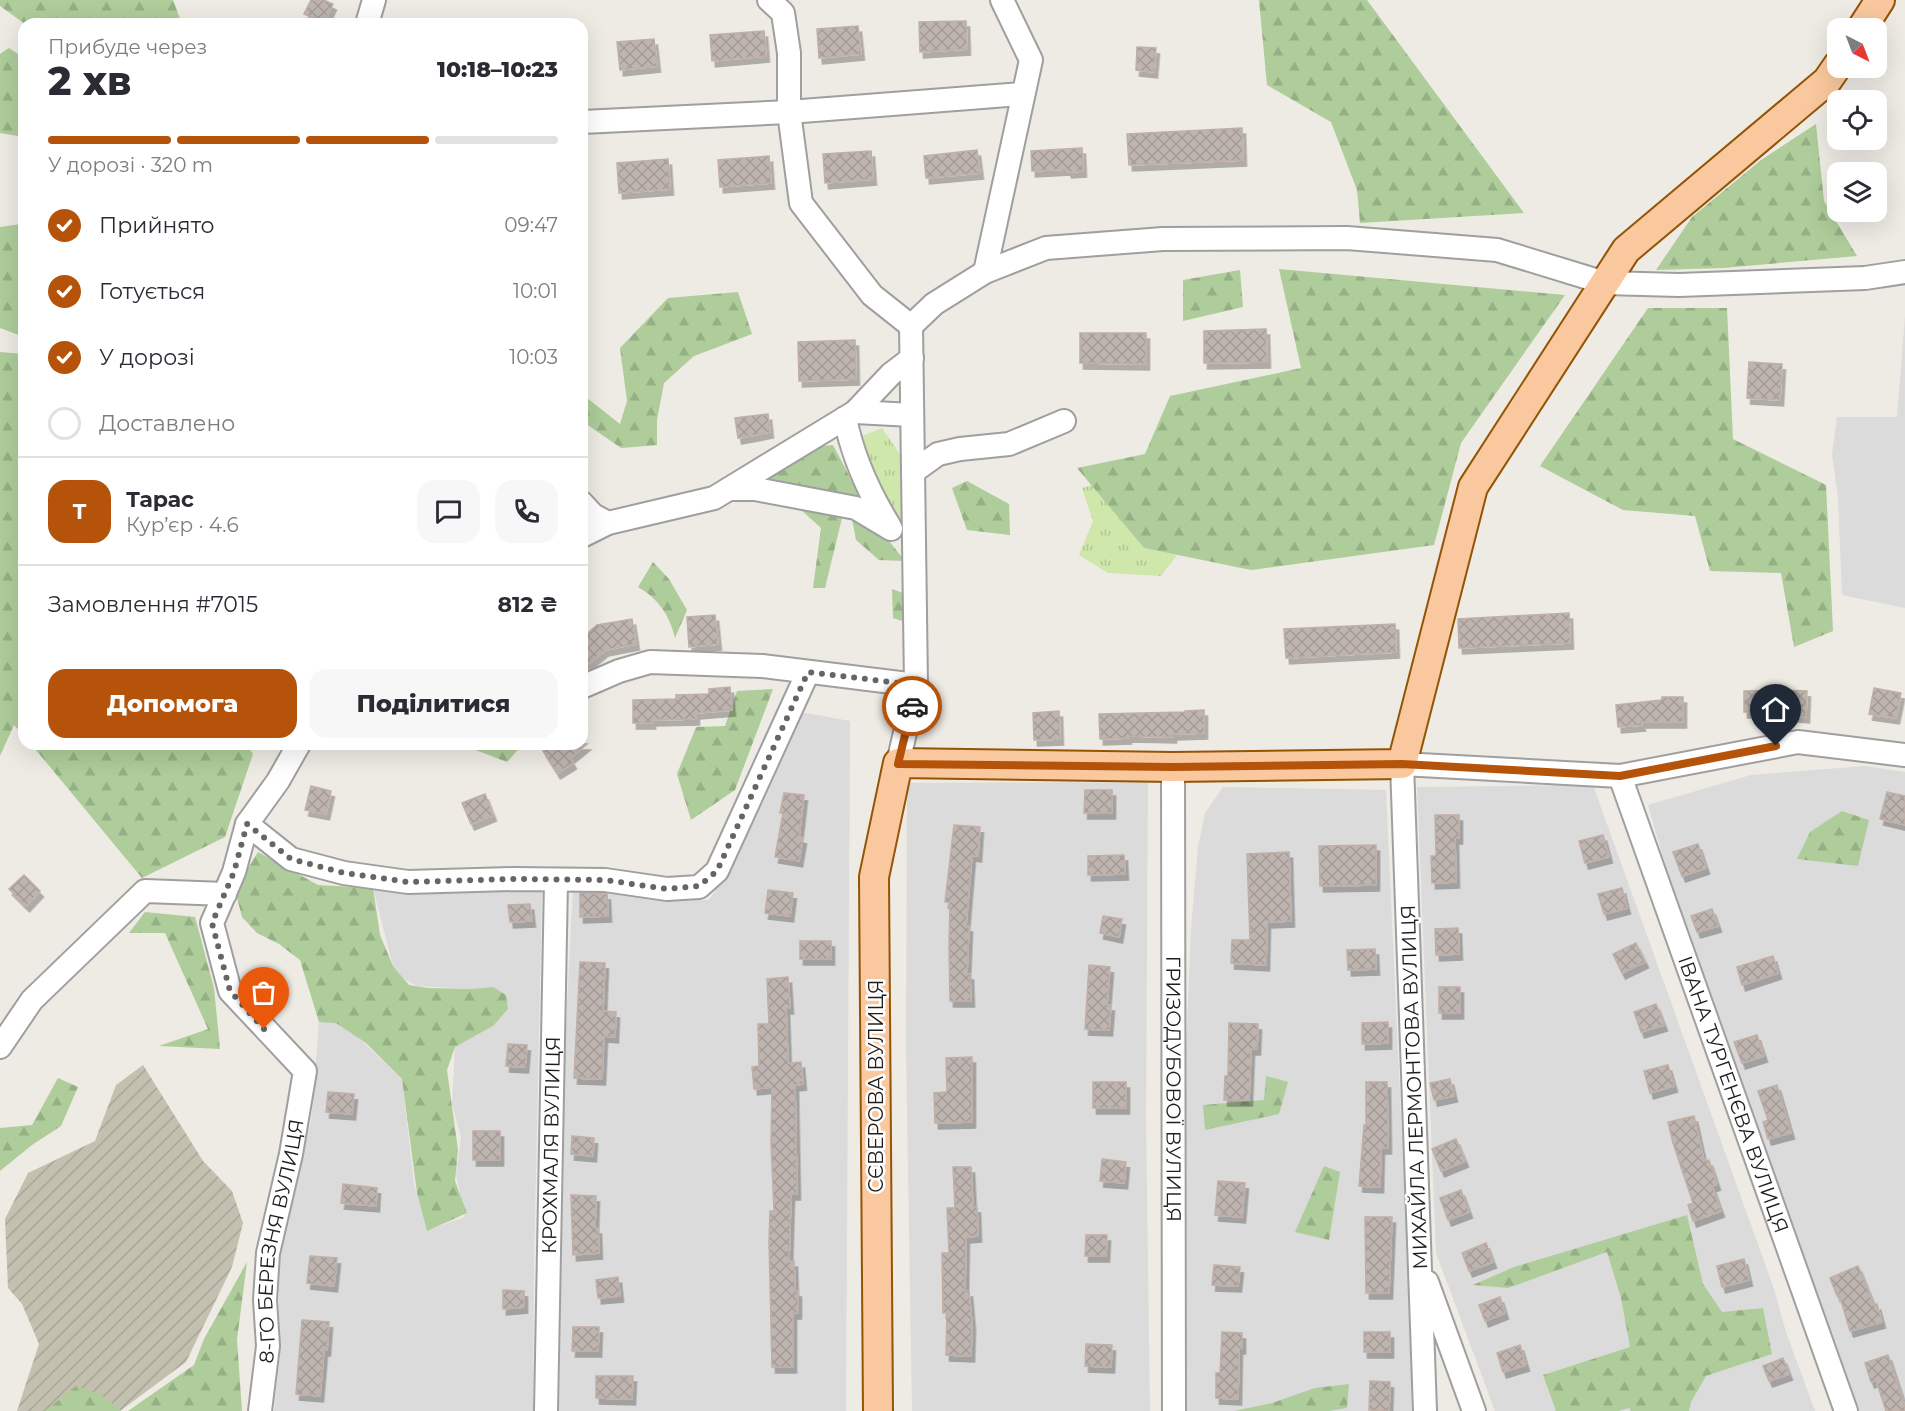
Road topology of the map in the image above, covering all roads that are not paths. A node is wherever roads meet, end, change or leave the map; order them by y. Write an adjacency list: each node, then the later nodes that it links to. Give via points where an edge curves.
1 (374, 0): 5 (street)
2 (769, 0): 9 (street, via 783,13 789,53)
3 (1002, 0): 8 (street, via 1031,60)
4 (1880, 0): 6 (main road)
5 (369, 18)
6 (1868, 18)
7 (1829, 78): 13 (main road, via 1626,250)
8 (1022, 94): 9 (street); 11 (street)
9 (789, 112): 10 (street); 14 (street, via 801,203 872,295)
10 (588, 122)
11 (985, 272): 13 (street, via 1047,249 1163,239 1347,238 1497,250); 14 (street, via 934,303)
12 (1905, 272): 13 (street, via 1864,278 1679,285)
13 (1605, 283): 32 (main road, via 1473,487)
14 (911, 326): 15 (street)
15 (912, 358): 16 (street); 17 (street)
16 (850, 415): 17 (street); 20 (street); 23 (street, via 851,449)
17 (912, 415): 19 (street)
18 (1064, 421): 19 (street, via 1009,444 938,454)
19 (914, 472): 25 (street)
20 (728, 489): 22 (street, via 714,498); 23 (street, via 755,489 856,508)
21 (588, 510): 22 (street)
22 (608, 523): 24 (street)
23 (891, 528): 25 (street)
24 (588, 533)
25 (915, 560): 28 (street)
26 (808, 672): 27 (street, via 762,666 650,662); 28 (street); 36 (street, via 717,871 699,886 667,889 605,880)
27 (588, 684)
28 (916, 685): 31 (street)
29 (295, 750): 35 (street)
30 (1905, 755): 34 (street, via 1798,742)
31 (898, 764): 33 (main road); 42 (main road, СЄВЕРОВА ВУЛИЦЯ, via 874,877)
32 (1402, 764): 33 (main road); 34 (street); 39 (street, МИХАЙЛА ЛЕРМОНТОВА ВУЛИЦЯ)
33 (1173, 767): 43 (street, ГРИЗОДУБОВОЇ ВУЛИЦЯ)
34 (1620, 776): 46 (street, ІВАНА ТУРГЕНЄВА ВУЛИЦЯ)
35 (247, 824): 36 (street, via 291,859 344,873 408,882); 37 (street)
36 (556, 881): 41 (street, КРОХМАЛЯ ВУЛИЦЯ)
37 (225, 894): 38 (street, via 145,891 32,1000); 40 (street, 8-ГО БЕРЕЗНЯ ВУЛИЦЯ, via 212,923 230,991 306,1071 268,1253 268,1346)
38 (0, 1047)
39 (1420, 1264): 44 (street, МИХАЙЛА ЛЕРМОНТОВА ВУЛИЦЯ); 45 (street)
40 (260, 1411)
41 (546, 1411)
42 (878, 1411)
43 (1173, 1411)
44 (1425, 1411)
45 (1474, 1411)
46 (1846, 1411)

